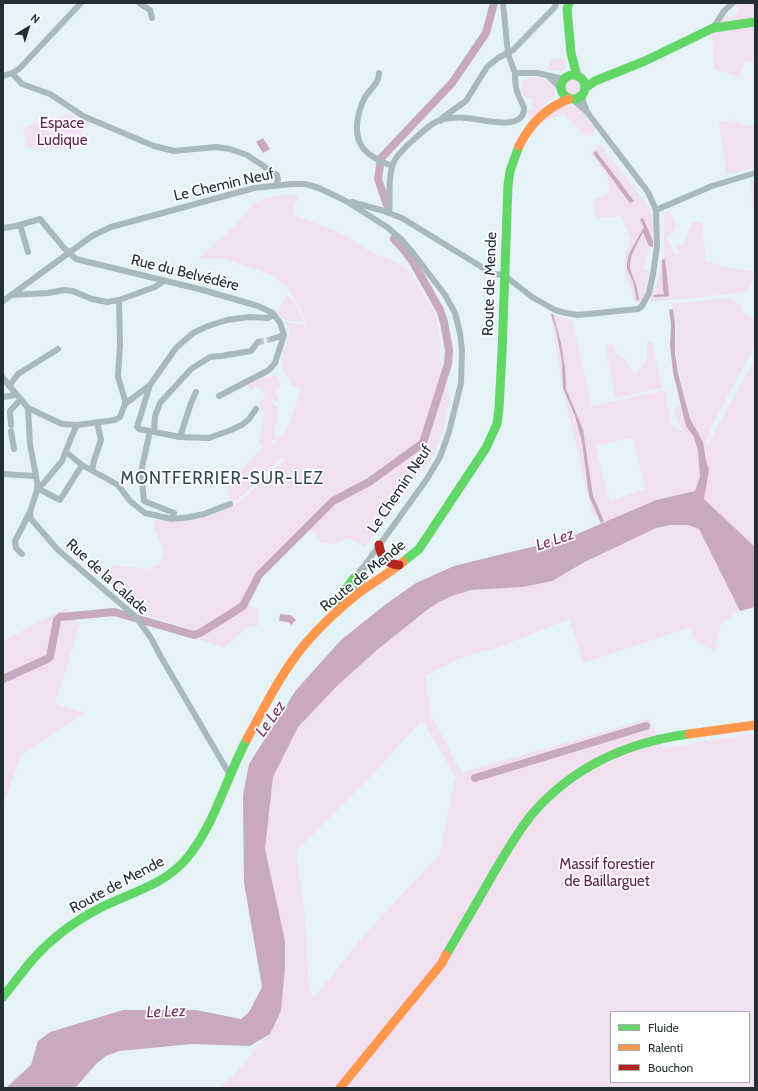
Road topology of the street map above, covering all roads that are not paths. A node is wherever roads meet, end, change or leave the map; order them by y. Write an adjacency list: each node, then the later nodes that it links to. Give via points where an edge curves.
1 (81, 3): 12 (street, via 19,69)
2 (139, 3): 7 (street, via 150,10)
3 (503, 3): 10 (street)
4 (556, 3): 10 (street)
5 (568, 3): 11 (street)
6 (733, 3): 9 (street, via 724,11)
7 (152, 18)
8 (755, 22): 9 (street)
9 (713, 28): 18 (street, via 645,61)
10 (508, 54): 14 (street); 21 (street, via 490,65 468,99)
11 (572, 56): 17 (street, via 570,70); 18 (street)
12 (12, 73): 15 (street); 24 (street, via 22,84 50,94 83,116 154,146 174,151 216,147 247,155 277,175)
13 (380, 73): 22 (street, via 378,82 361,106 358,137 360,144 368,153)
14 (515, 73): 16 (street, via 534,72); 21 (street, via 517,92 524,109 519,118 509,122 463,117)
15 (3, 76)
16 (548, 76): 17 (street); 19 (street)
17 (565, 78): 18 (street, via 570,76); 19 (street, via 562,82)
18 (582, 84): 19 (street, via 576,99); 20 (street, via 583,101)
19 (566, 95): 20 (street); 32 (street, Route de Mende, via 540,116 526,132 512,165 508,189)
20 (587, 112): 26 (street, via 648,192)
21 (441, 120): 22 (street, via 398,155)
22 (392, 166): 27 (street)
23 (755, 172): 26 (street, via 712,186)
24 (276, 185): 25 (street, Le Chemin Neuf, via 305,184); 31 (street, Le Chemin Neuf, via 254,188 111,227 92,236)
25 (346, 201): 27 (street); 66 (street, Le Chemin Neuf, via 392,232 422,263 452,307 459,326 462,350 460,391 441,454)
26 (656, 210): 32 (street, via 657,246 653,274 649,293 638,308 566,314 532,297)
27 (389, 212): 32 (street, via 493,274)
28 (20, 225): 29 (street); 30 (street); 31 (street, via 40,219)
29 (3, 228)
30 (28, 252)
31 (69, 253): 33 (street, Rue du Belvédère, via 81,261); 34 (street, Le Chemin Neuf)
32 (504, 276): 69 (street, Route de Mende, via 499,408 494,434 424,543)
33 (164, 281): 35 (street, via 155,287); 37 (street, Rue du Belvédère, via 242,301)
34 (12, 295): 35 (street, via 64,290 107,302); 36 (street, Le Chemin Neuf)
35 (119, 300): 49 (street, via 118,377)
36 (3, 301)
37 (274, 315): 38 (street); 43 (street, via 268,318 227,320 196,331 176,348)
38 (284, 334): 39 (street); 46 (street, via 275,363 269,370)
39 (272, 339)
40 (258, 342): 54 (street, via 251,351 210,357 191,369 160,403)
41 (58, 349): 44 (street, via 18,374)
42 (3, 378): 44 (street)
43 (150, 385): 49 (street); 54 (street, via 138,424 139,428)
44 (9, 386): 48 (street)
45 (196, 392): 55 (street)
46 (219, 396)
47 (3, 397): 48 (street)
48 (18, 397): 50 (street); 56 (street, via 10,411)
49 (125, 404): 52 (street, via 120,417)
50 (28, 408): 53 (street, via 62,424); 61 (street)
51 (256, 409): 55 (street, via 246,422 231,430 209,438)
52 (97, 422): 53 (street); 59 (street, via 101,440)
53 (77, 425): 57 (street)
54 (152, 432): 55 (street); 65 (street, via 141,472 144,501 174,512)
55 (180, 437)
56 (14, 449)
57 (66, 452): 58 (street); 62 (street, via 56,470)
58 (82, 465): 59 (street); 62 (street, via 60,500)
59 (92, 470): 65 (street, via 118,484 130,501 145,513)
60 (3, 474): 61 (street)
61 (35, 476): 62 (street)
62 (38, 487): 64 (street)
63 (230, 504): 65 (street, via 204,514)
64 (30, 512): 67 (street, via 15,541 16,548); 74 (street, Rue de la Calade, via 33,522 58,550 136,617 151,638)
65 (172, 519)
66 (379, 545): 68 (street, Le Chemin Neuf); 69 (street, via 380,553 385,560 392,565)
67 (22, 554)
68 (365, 565): 70 (street, Le Chemin Neuf); 71 (street, Le Chemin Neuf)
69 (399, 565): 71 (street, Route de Mende)
70 (354, 578): 71 (street, via 353,587); 72 (street, via 341,596)
71 (358, 594): 72 (street, Route de Mende)
72 (338, 612): 74 (street, Route de Mende, via 307,642 281,678)
73 (755, 725): 76 (street, via 682,735 636,745 598,761 553,793 516,835 442,963)
74 (230, 775): 75 (street, Route de Mende, via 207,827 181,865 156,883 98,909 70,926 34,958)
75 (3, 997)
76 (340, 1088)

